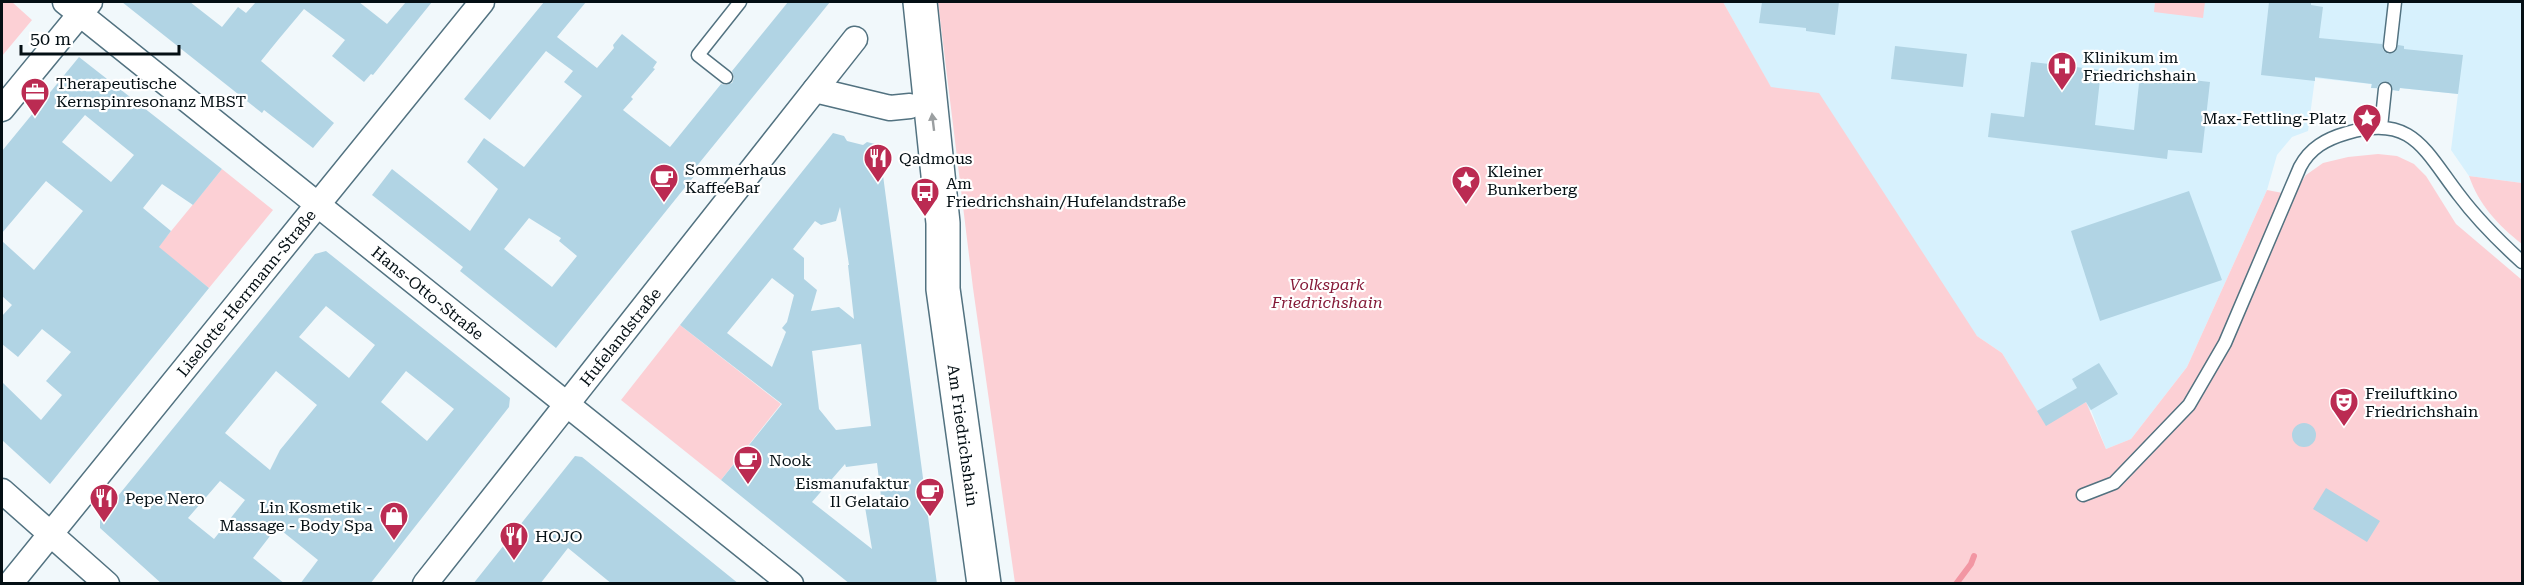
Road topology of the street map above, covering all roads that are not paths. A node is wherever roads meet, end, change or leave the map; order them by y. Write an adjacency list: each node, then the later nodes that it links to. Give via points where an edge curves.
1 (482, 2): 15 (street, Liselotte-Herrmann-Straße)
2 (740, 2): 9 (lane, via 698,55)
3 (897, 2): 12 (street, Am Friedrichshain)
4 (920, 2): 17 (street, Am Friedrichshain, one-way to 4, via 943,223)
5 (2395, 2): 8 (lane)
6 (78, 6): 13 (street); 15 (street, Hans-Otto-Straße)
7 (855, 39): 11 (street, Hufelandstraße)
8 (2390, 46)
9 (726, 77)
10 (2385, 89): 14 (lane)
11 (815, 90): 12 (street, via 890,108); 18 (street, Hufelandstraße)
12 (910, 106): 17 (street, Am Friedrichshain, via 930,253)
13 (2, 109)
14 (2381, 128): 16 (lane, via 2419,141 2460,196); 20 (lane, via 2364,128 2329,138 2307,154 2272,227 2225,343 2189,405 2114,483)
15 (318, 204): 18 (street, Hans-Otto-Straße); 21 (street, Liselotte-Herrmann-Straße)
16 (2523, 262)
17 (943, 290): 26 (street, Am Friedrichshain)
18 (568, 405): 24 (street, Hufelandstraße); 25 (street, Hans-Otto-Straße)
19 (2, 491): 21 (street)
20 (2083, 495)
21 (50, 534): 22 (street, Liselotte-Herrmann-Straße); 23 (street)
22 (10, 584)
23 (107, 584)
24 (425, 584)
25 (791, 584)
26 (984, 584)

